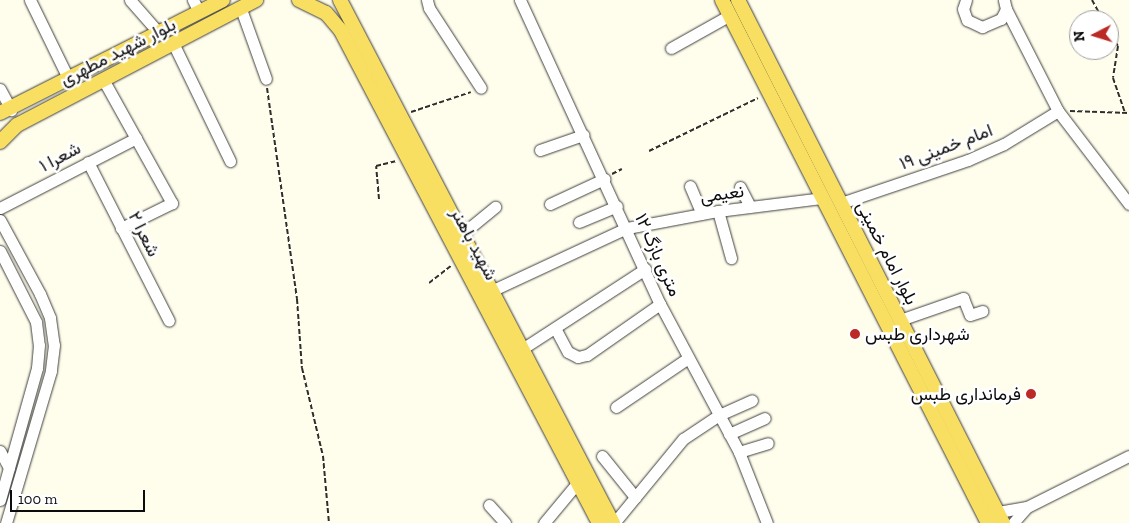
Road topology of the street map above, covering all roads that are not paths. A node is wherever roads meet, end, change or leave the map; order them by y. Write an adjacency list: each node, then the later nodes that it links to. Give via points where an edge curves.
1 (30, 0): 22 (street)
2 (130, 0): 18 (street)
3 (223, 0): 14 (main road, بلوار شهید مطهری)
4 (256, 0): 15 (main road, بلوار شهید مطهری)
5 (340, 0): 51 (main road, شهید باهنر)
6 (427, 0): 24 (street)
7 (520, 0): 28 (street, ۱۲ متری بازگ)
8 (722, 0): 17 (main road, بلوار امام خمینی)
9 (738, 0): 38 (main road, بلوار امام خمینی)
10 (956, 0): 16 (street)
11 (966, 0): 16 (street)
12 (306, 1): 55 (main road, شهید باهنر, via 326,13 341,31 460,258)
13 (1005, 4): 16 (street, via 1002,19 982,27 971,24); 26 (street)
14 (196, 6): 18 (main road, بلوار شهید مطهری)
15 (241, 9): 19 (main road, بلوار شهید مطهری); 21 (street)
16 (964, 14)
17 (730, 15): 20 (street); 37 (main road, بلوار امام خمینی)
18 (159, 33): 22 (main road, بلوار شهید مطهری)
19 (174, 45): 23 (main road, بلوار شهید مطهری); 32 (street)
20 (671, 48)
21 (266, 79)
22 (69, 80): 27 (main road, بلوار شهید مطهری)
23 (104, 81): 29 (street); 30 (main road, بلوار شهید مطهری, via 17,125)
24 (481, 88)
25 (0, 89): 27 (street)
26 (1058, 111): 38 (street, امام خمینی ۱۹, via 1004,144 968,160); 40 (street)
27 (5, 112)
28 (583, 135): 31 (street); 34 (street, ۱۲ متری بازگ)
29 (136, 138): 33 (street, شعرا ۱); 49 (street, via 172,203)
30 (0, 142)
31 (540, 150)
32 (230, 161)
33 (88, 162): 44 (street, شعرا ۱); 49 (street, شعرا ۲)
34 (604, 179): 39 (street); 41 (street, ۱۲ متری بازگ)
35 (690, 186): 46 (street)
36 (740, 187): 43 (street)
37 (823, 198): 43 (street, نعیمی); 70 (main road, بلوار امام خمینی)
38 (841, 203): 59 (main road, بلوار امام خمینی)
39 (550, 204)
40 (1129, 204)
41 (617, 206): 48 (street); 50 (street, ۱۲ متری بازگ)
42 (495, 207): 51 (street)
43 (750, 207): 45 (street, نعیمی)
44 (0, 208)
45 (718, 211): 46 (street, نعیمی); 53 (street)
46 (702, 214): 50 (street, نعیمی)
47 (0, 220): 58 (street)
48 (580, 222)
49 (121, 228): 60 (street, شعرا ۲)
50 (627, 228): 54 (street, ۱۲ متری بازگ); 55 (street, نعیمی)
51 (462, 234): 55 (main road, شهید باهنر)
52 (0, 251): 61 (street)
53 (731, 258)
54 (645, 269): 56 (street, ۱۲ متری بازگ); 62 (street)
55 (486, 294): 63 (main road, شهید باهنر); 77 (main road, شهید باهنر)
56 (660, 304): 62 (street, via 587,355 568,352); 64 (street, ۱۲ متری بازگ)
57 (982, 311): 59 (street, via 970,315 963,298)
58 (50, 318): 61 (street); 83 (street, via 54,345 51,371)
59 (900, 320): 70 (main road, بلوار امام خمینی)
60 (169, 321)
61 (36, 322): 76 (street, via 40,345 37,368)
62 (555, 328): 63 (street)
63 (522, 349): 87 (main road, شهید باهنر)
64 (688, 358): 66 (street); 67 (street, ۱۲ متری بازگ)
65 (752, 400): 67 (street)
66 (616, 407)
67 (719, 415): 69 (street, ۱۲ متری بازگ); 78 (street, via 683,439)
68 (765, 418): 69 (street)
69 (729, 434): 73 (street, ۱۲ متری بازگ)
70 (951, 434): 82 (main road, بلوار امام خمینی)
71 (768, 443): 73 (street)
72 (0, 451): 76 (street)
73 (739, 452): 88 (street, ۱۲ متری بازگ)
74 (602, 456): 78 (street)
75 (1129, 456): 81 (street)
76 (9, 468): 79 (street)
77 (578, 482): 85 (street); 86 (main road, شهید باهنر)
78 (635, 497): 87 (street)
79 (0, 500)
80 (489, 505): 84 (street)
81 (1027, 507): 82 (street); 89 (street)
82 (992, 520)
83 (6, 523)
84 (505, 523)
85 (544, 523)
86 (599, 523)
87 (614, 523)
88 (767, 523)
89 (1013, 523)

